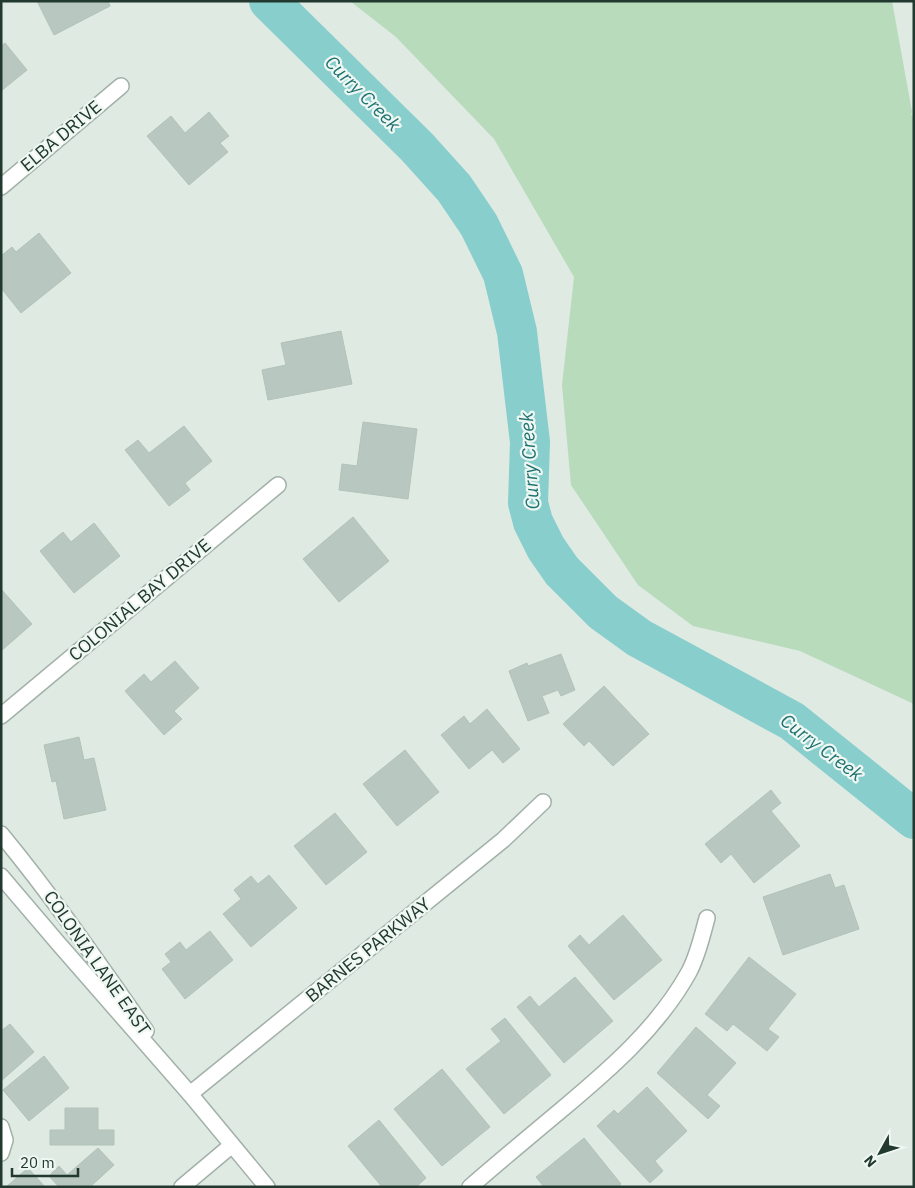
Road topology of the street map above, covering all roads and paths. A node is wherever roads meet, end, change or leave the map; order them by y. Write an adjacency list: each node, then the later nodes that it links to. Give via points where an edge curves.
1 (121, 86): 2 (street, ELBA DRIVE)
2 (1, 187)
3 (278, 485): 4 (street, COLONIAL BAY DRIVE)
4 (1, 716)
5 (543, 802): 9 (street, BARNES PARKWAY, via 503,840)
6 (1, 834): 9 (street, COLONIA LANE EAST, via 72,925)
7 (1, 876): 9 (street, COLONIA LANE EAST)
8 (707, 918): 13 (street, via 700,947 689,971 661,1014 600,1077)
9 (190, 1094): 10 (street, COLONIA LANE EAST)
10 (232, 1145): 11 (street); 12 (street, COLONIA LANE EAST)
11 (182, 1187)
12 (266, 1187)
13 (470, 1187)

